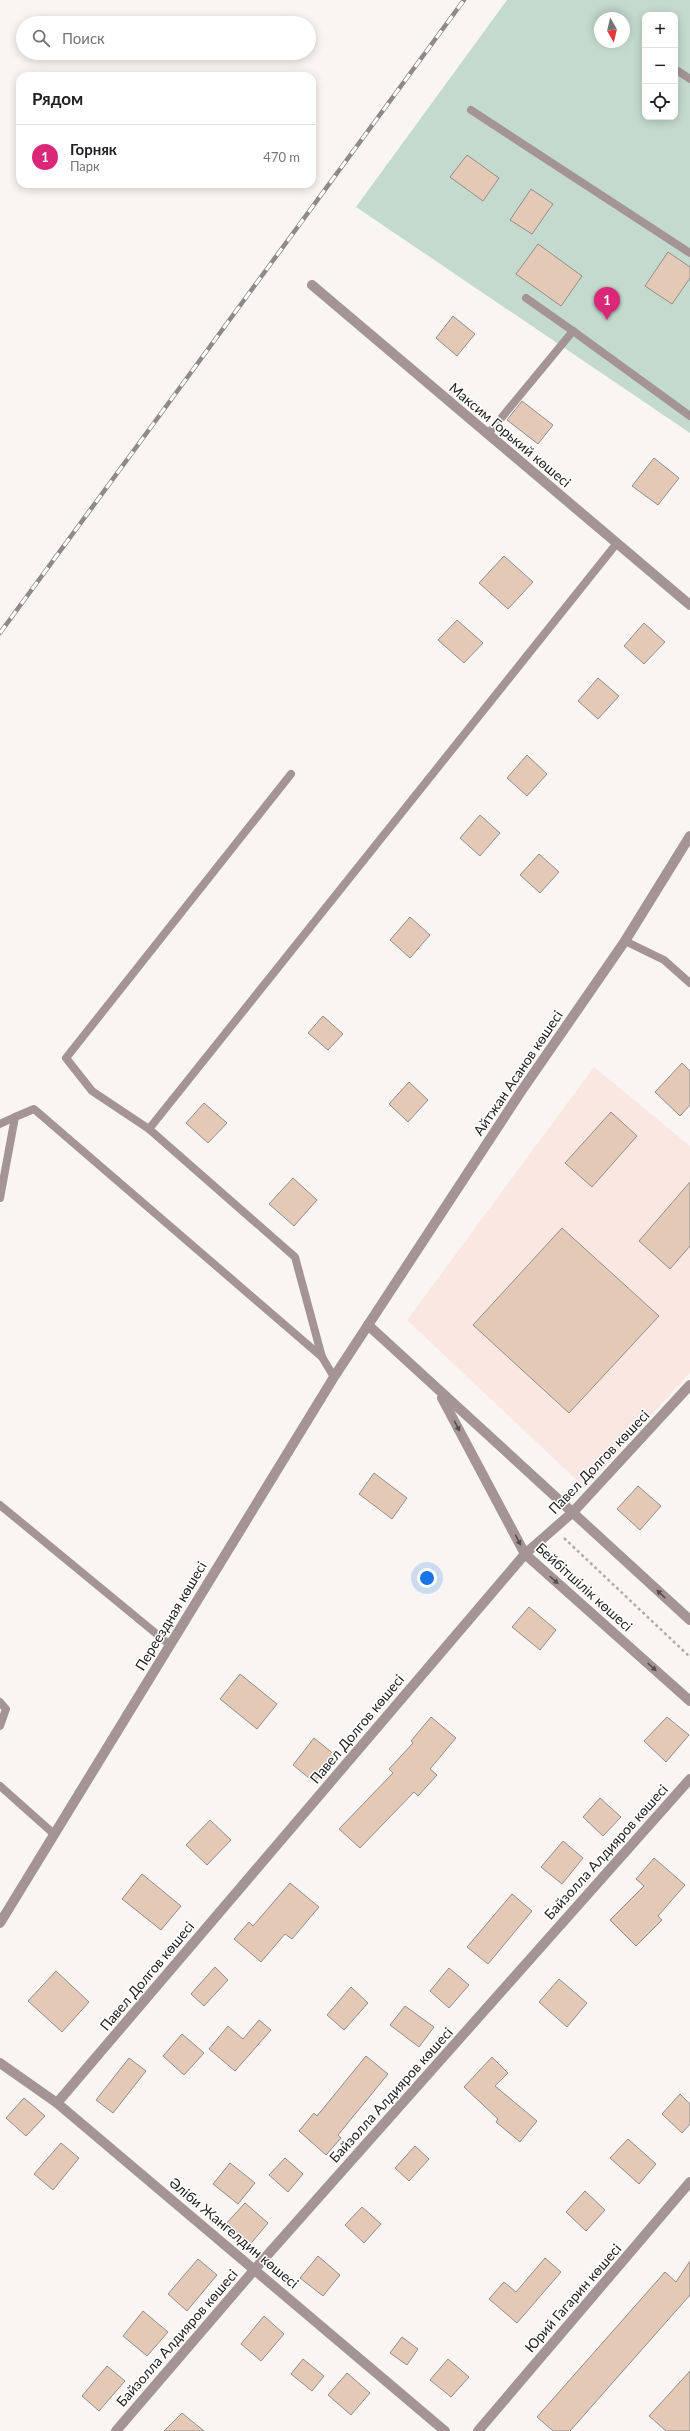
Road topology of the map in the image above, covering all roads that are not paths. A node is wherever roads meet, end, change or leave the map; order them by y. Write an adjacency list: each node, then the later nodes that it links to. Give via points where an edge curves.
1 (678, 71): 2 (lane)
2 (690, 79)
3 (471, 110): 4 (lane)
4 (690, 253)
5 (312, 285): 9 (street, Максим Горький көшесі)
6 (526, 298): 7 (lane)
7 (573, 331): 8 (lane); 9 (lane)
8 (690, 416)
9 (488, 434): 10 (street, Максим Горький көшесі)
10 (617, 543): 11 (street, Максим Горький көшесі); 18 (lane)
11 (690, 605)
12 (291, 774): 18 (lane, via 66,1058 92,1091)
13 (690, 836): 14 (street, Айтжан Асанов көшесі)
14 (625, 941): 15 (lane, via 664,960); 20 (street, Айтжан Асанов көшесі, via 520,1093)
15 (690, 983)
16 (15, 1117): 17 (lane); 19 (lane); 21 (lane, via 34,1109)
17 (0, 1124)
18 (149, 1130): 21 (lane, via 296,1258)
19 (0, 1198)
20 (368, 1325): 22 (street, Переездная көшесі); 24 (street, Бейбітшілік көшесі)
21 (322, 1357): 22 (lane)
22 (334, 1377): 29 (street, Переездная көшесі)
23 (690, 1385): 26 (street, Павел Долгов көшесі)
24 (438, 1392): 26 (street, Бейбітшілік көшесі); 27 (street, Бейбітшілік көшесі, one-way to 27)
25 (0, 1505): 29 (lane)
26 (573, 1512): 27 (street, Павел Долгов көшесі); 28 (street, Бейбітшілік көшесі, one-way to 26)
27 (525, 1554): 30 (street, Бейбітшілік көшесі, one-way to 30); 38 (street, Павел Долгов көшесі)
28 (690, 1620)
29 (170, 1645): 35 (street, Переездная көшесі)
30 (690, 1701)
31 (0, 1702): 32 (lane, via 6,1709)
32 (0, 1726)
33 (690, 1779): 40 (street, Байзолла Алдияров көшесі)
34 (0, 1786): 35 (lane)
35 (54, 1834): 36 (street, Переездная көшесі)
36 (0, 1923)
37 (0, 2063): 38 (street, Әліби Жангелдин көшесі)
38 (57, 2103): 40 (street, Әліби Жангелдин көшесі)
39 (690, 2182): 43 (street, Юрий Гагарин көшесі)
40 (255, 2269): 41 (street, Байзолла Алдияров көшесі); 42 (street, Әліби Жангелдин көшесі)
41 (116, 2431)
42 (445, 2431)
43 (478, 2431)

